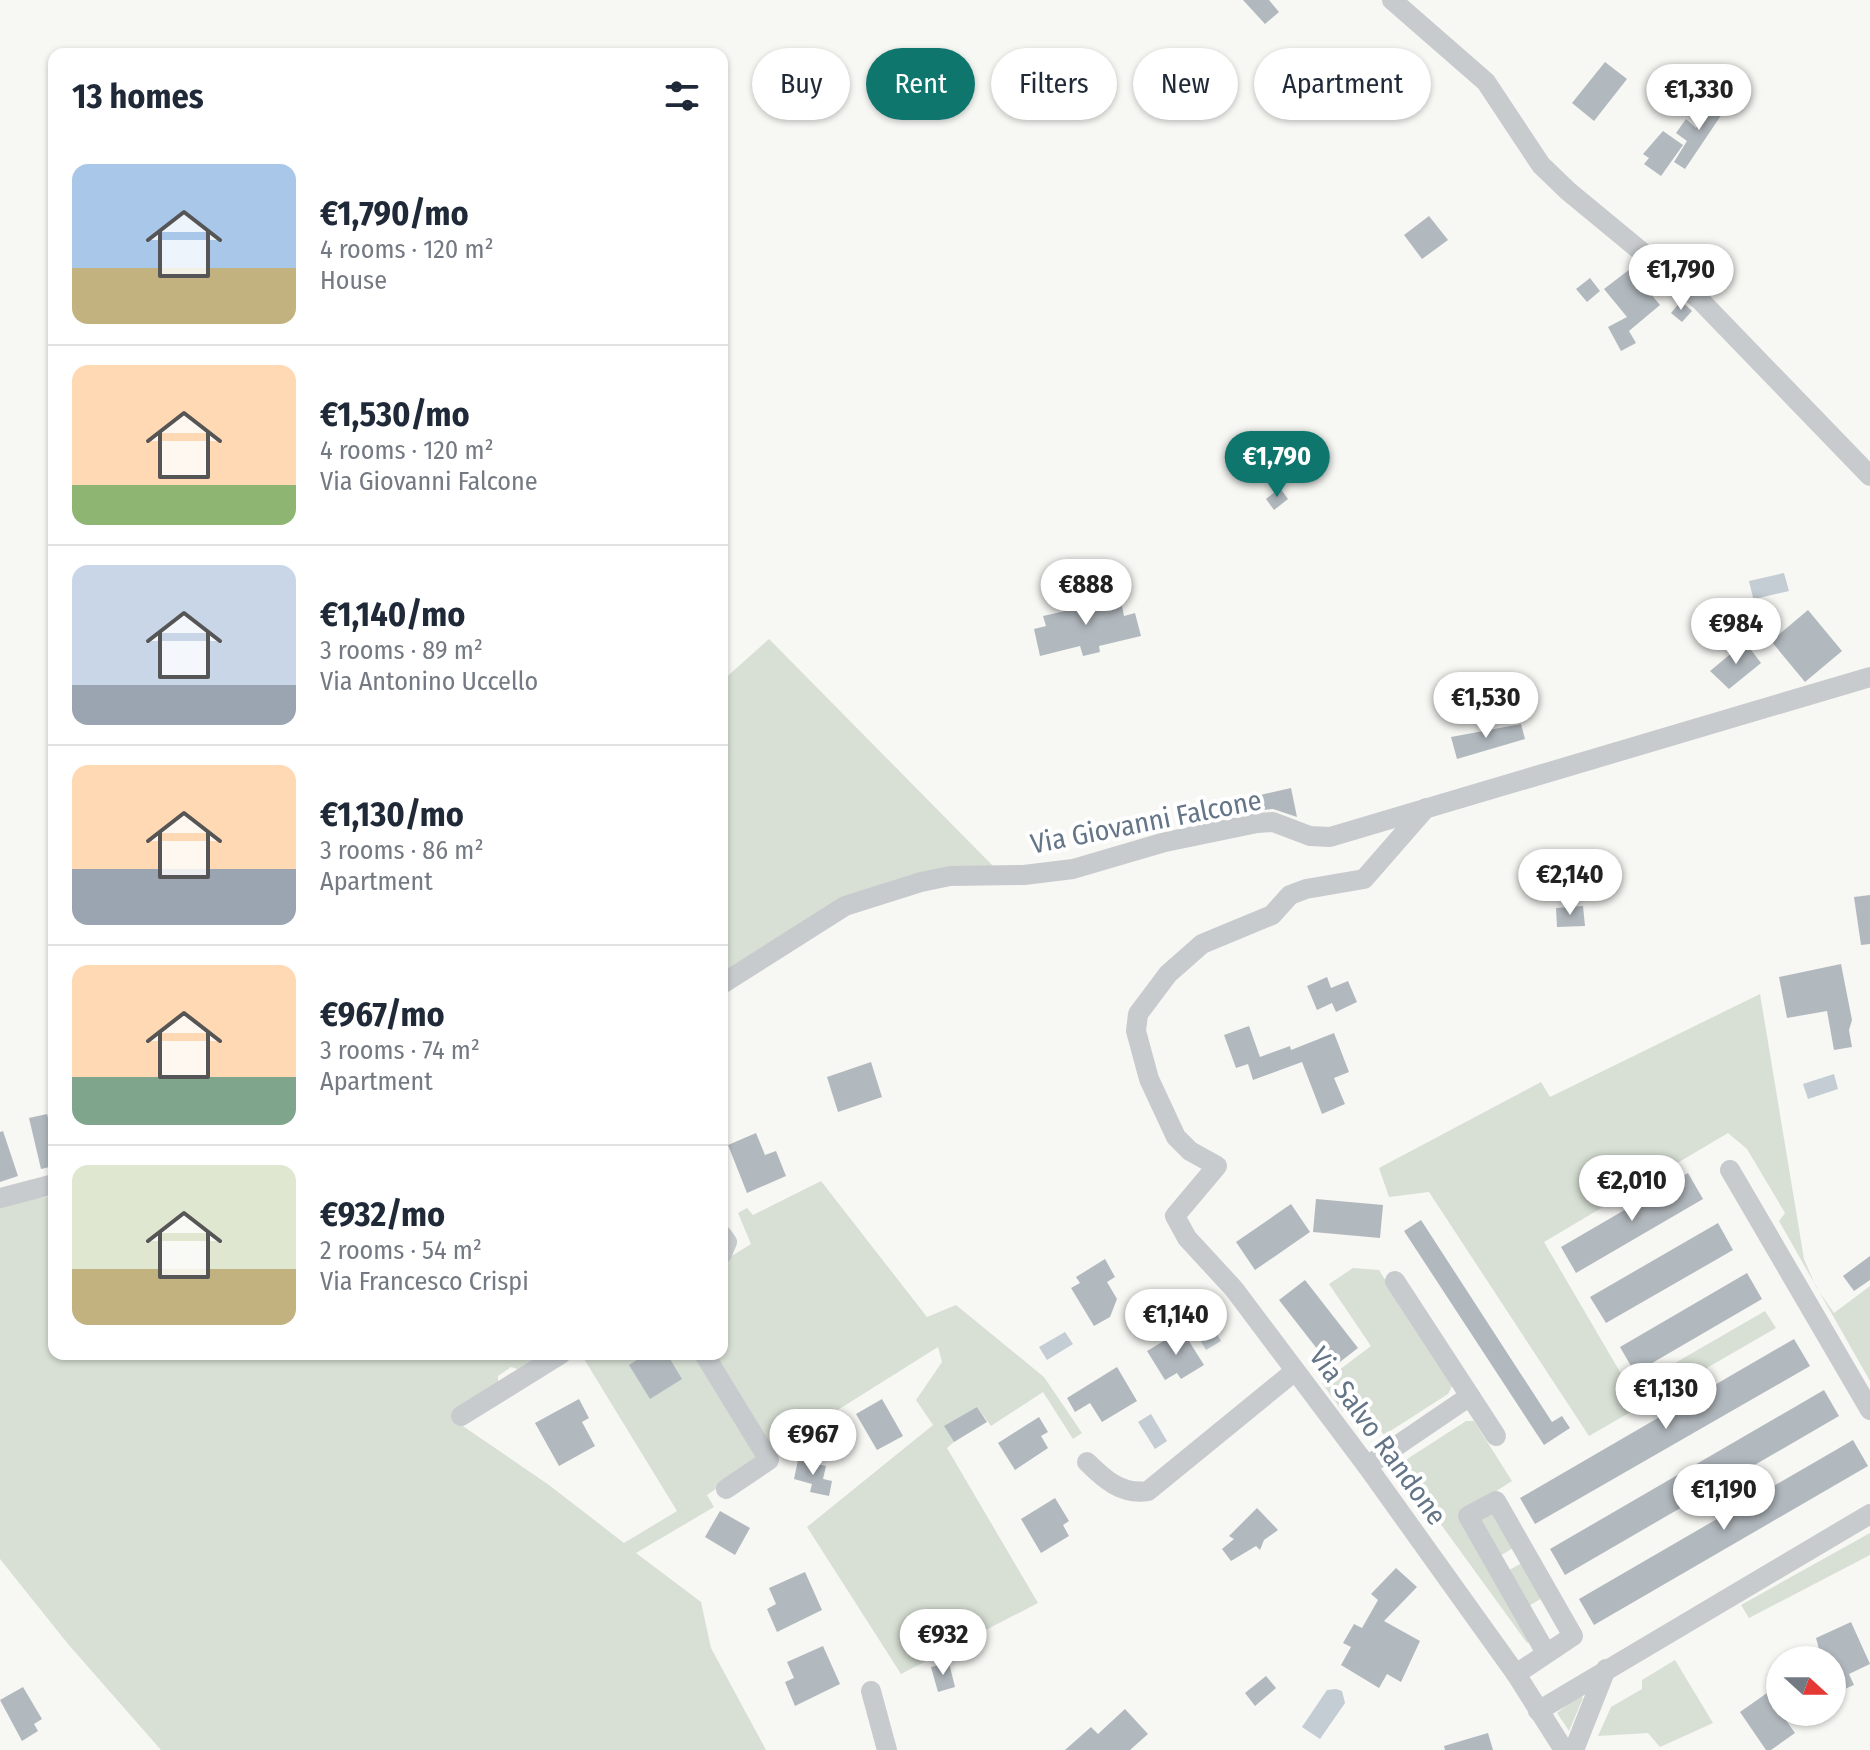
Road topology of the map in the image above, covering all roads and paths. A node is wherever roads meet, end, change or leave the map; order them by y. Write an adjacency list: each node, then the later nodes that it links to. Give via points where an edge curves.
1 (1392, 0): 2 (street, via 1486,82 1541,165 1700,300)
2 (1870, 476)
3 (1870, 677): 4 (street, Via Giovanni Falcone)
4 (1426, 808): 5 (street, Via Giovanni Falcone, via 1330,837 1257,823 1073,869 921,882 845,906); 12 (street, Via Salvo Randone, via 1364,879 1290,895 1272,915 1202,944 1138,1014 1136,1031 1149,1079 1176,1137 1217,1166 1175,1216)
5 (728, 980)
6 (1730, 1170): 14 (street)
7 (48, 1186): 8 (street)
8 (0, 1198)
9 (1395, 1281): 13 (street)
10 (551, 1360): 15 (street)
11 (708, 1360): 19 (street, via 769,1460)
12 (1295, 1371): 17 (street, via 1148,1491 1133,1493 1106,1482); 18 (street, Via Salvo Randone)
13 (1470, 1396): 16 (street); 18 (street)
14 (1870, 1410)
15 (461, 1416)
16 (1496, 1436)
17 (1087, 1462)
18 (1367, 1466): 27 (street, Via Salvo Randone)
19 (726, 1489)
20 (1870, 1514): 26 (street)
21 (1524, 1551): 22 (street); 22 (street, via 1496,1501 1468,1516); 23 (street)
22 (1497, 1567): 24 (street)
23 (1553, 1602): 24 (street); 25 (street, via 1573,1636)
24 (1526, 1617): 25 (street)
25 (1546, 1653): 27 (street)
26 (1606, 1669): 29 (street); 32 (street)
27 (1516, 1674): 29 (street, Via Salvo Randone)
28 (871, 1691): 30 (street)
29 (1538, 1711): 31 (street, Via Salvo Randone)
30 (887, 1750)
31 (1564, 1750)
32 (1574, 1750)

